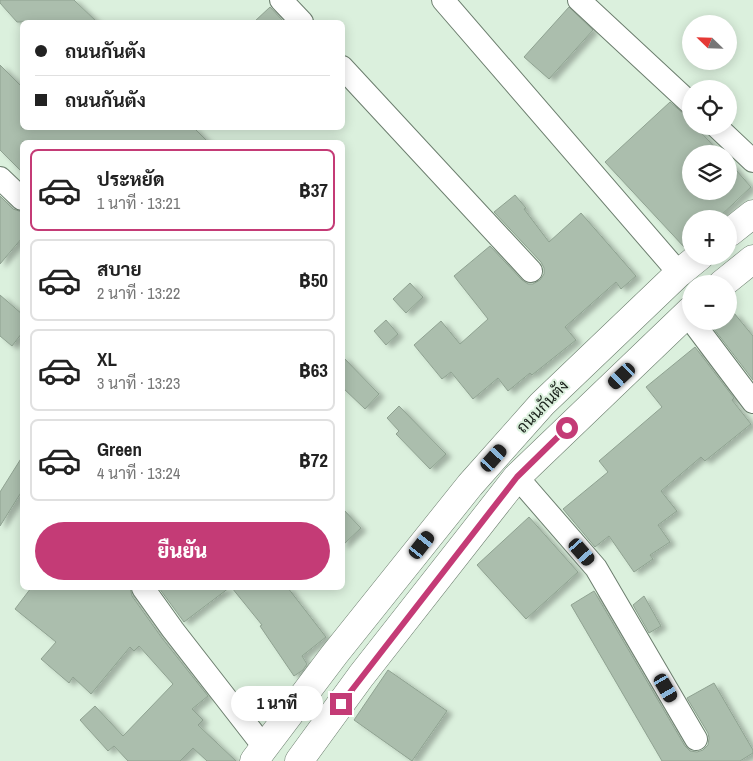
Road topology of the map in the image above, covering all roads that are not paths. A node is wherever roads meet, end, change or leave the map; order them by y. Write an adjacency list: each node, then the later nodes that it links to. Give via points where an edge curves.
1 (281, 0): 4 (street)
2 (443, 0): 16 (street)
3 (579, 0): 6 (street)
4 (300, 20)
5 (345, 69): 14 (street)
6 (682, 96)
7 (726, 135): 8 (street)
8 (753, 161)
9 (0, 178): 10 (street)
10 (20, 197)
11 (753, 214): 12 (main road)
12 (737, 227)
13 (753, 259): 15 (main road)
14 (531, 271)
15 (733, 275)
16 (682, 277)
17 (682, 283): 22 (main road, ถนนกันตัง, via 542,404)
18 (682, 324): 21 (main road, ถนนกันตัง)
19 (700, 330): 20 (street)
20 (753, 402)
21 (517, 477): 23 (main road, ถนนกันตัง); 25 (street, via 596,568)
22 (422, 545): 23 (main road); 26 (main road, ถนนกันตัง)
23 (447, 567): 27 (main road, ถนนกันตัง)
24 (144, 590): 26 (street)
25 (696, 739)
26 (259, 754)
27 (299, 761)

